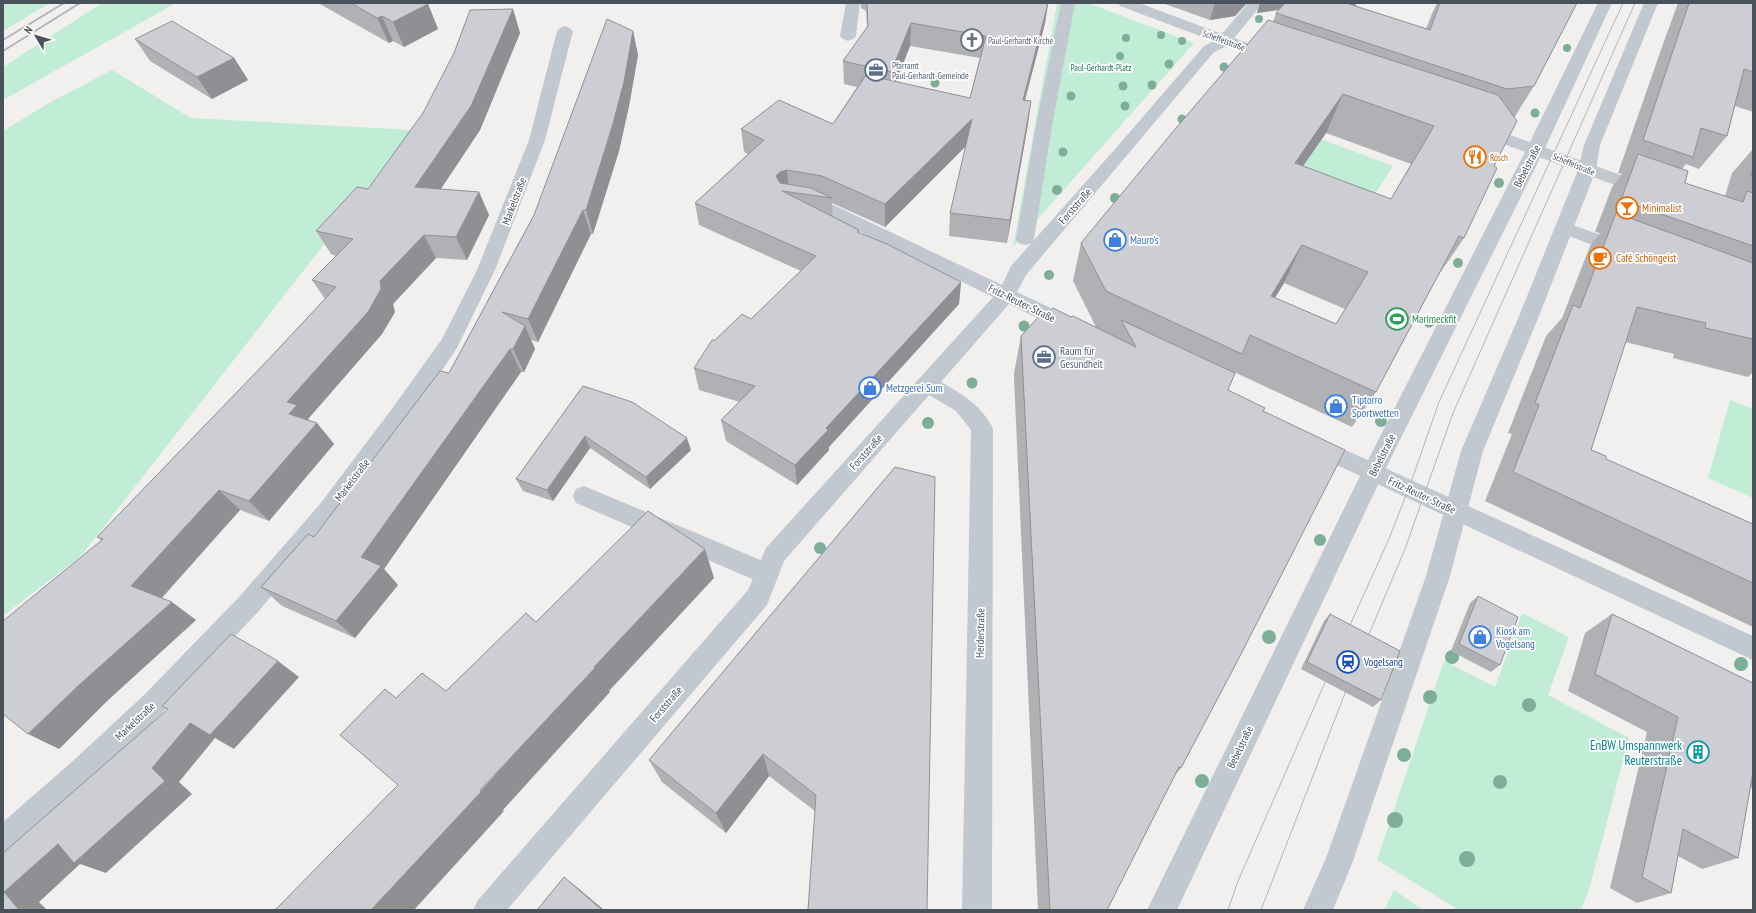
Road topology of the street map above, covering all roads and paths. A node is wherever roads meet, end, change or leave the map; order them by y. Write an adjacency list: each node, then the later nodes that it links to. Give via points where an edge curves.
1 (853, 3): 8 (street)
2 (1068, 3): 17 (street)
3 (1125, 3): 9 (street, Scheffelstraße)
4 (1256, 3): 9 (street, Forststraße)
5 (1606, 3): 12 (street, Bebelstraße)
6 (1651, 3): 13 (street, via 1592,145)
7 (565, 31): 28 (street, Markelstraße, via 538,140 486,270 446,349 328,512 249,604 154,703 84,770)
8 (848, 36)
9 (1224, 41): 10 (street, Scheffelstraße); 19 (street, Forststraße, via 1209,49 1018,271)
10 (1290, 63)
11 (1466, 124): 12 (street, Scheffelstraße)
12 (1536, 148): 13 (street, Scheffelstraße); 23 (street, Bebelstraße)
13 (1587, 170): 14 (street, Scheffelstraße); 16 (street)
14 (1660, 196)
15 (789, 200): 19 (street, Fritz-Reuter-Straße, via 818,204)
16 (1564, 228): 18 (street); 25 (street, via 1472,451)
17 (1025, 239)
18 (1640, 256)
19 (1006, 295): 20 (street, Fritz-Reuter-Straße); 21 (street, Forststraße)
20 (1092, 336)
21 (927, 384): 26 (street, Forststraße, via 774,555); 30 (street, Herderstraße, via 964,405 982,428)
22 (1301, 438): 23 (street, Fritz-Reuter-Straße)
23 (1373, 472): 25 (street, Fritz-Reuter-Straße); 31 (street, Bebelstraße)
24 (584, 496): 26 (street)
25 (1455, 510): 27 (street, Fritz-Reuter-Straße); 32 (street, via 1438,576 1339,861)
26 (767, 574): 29 (street, Forststraße, via 758,597)
27 (1753, 648)
28 (3, 840)
29 (488, 910)
30 (977, 910)
31 (1162, 910)
32 (1318, 910)

